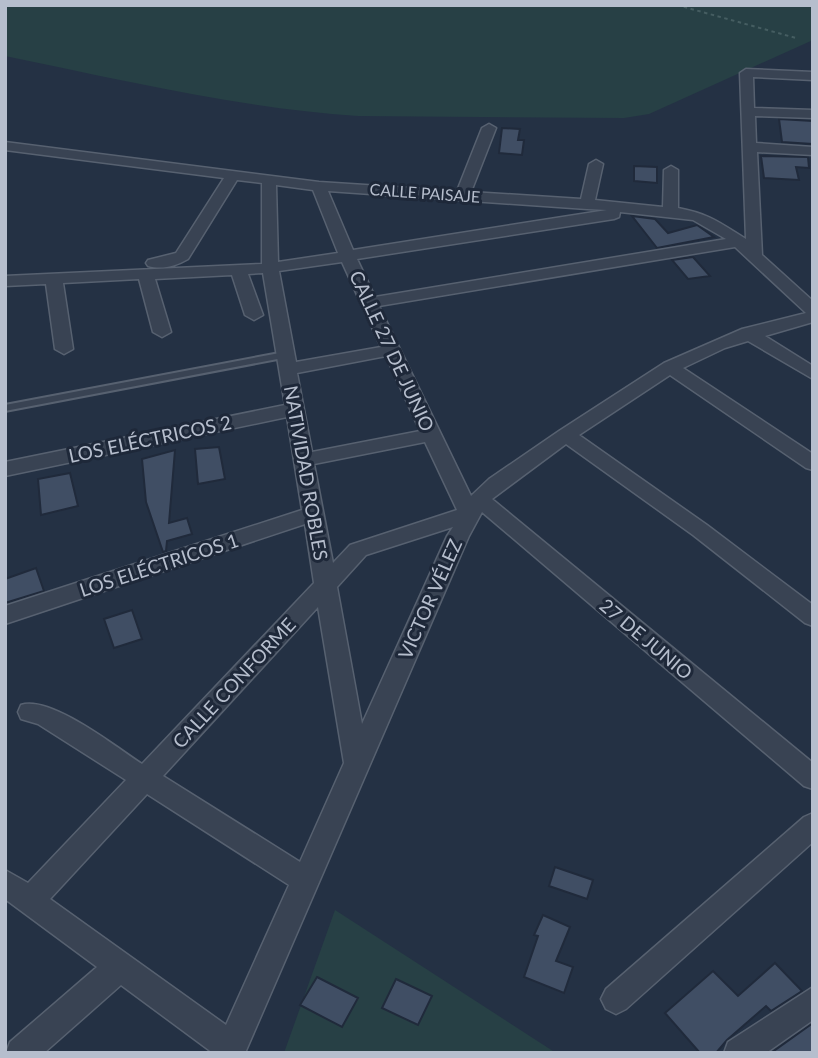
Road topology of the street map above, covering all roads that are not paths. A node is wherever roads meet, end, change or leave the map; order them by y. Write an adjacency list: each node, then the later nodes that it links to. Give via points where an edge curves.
1 (813, 76): 2 (street, via 746,73)
2 (747, 112): 3 (street); 6 (street)
3 (813, 114)
4 (489, 128): 13 (street)
5 (5, 146): 10 (street, CALLE PAISAJE)
6 (749, 147): 7 (street); 18 (street)
7 (813, 151)
8 (596, 164): 14 (street)
9 (671, 170): 16 (street)
10 (232, 177): 11 (street, CALLE PAISAJE); 20 (street, via 178,259)
11 (269, 181): 12 (street, CALLE PAISAJE); 21 (street, NATIVIDAD ROBLES)
12 (319, 186): 13 (street, CALLE PAISAJE); 19 (street, CALLE 27 DE JUNIO)
13 (463, 196): 14 (street, CALLE PAISAJE)
14 (587, 204): 15 (street, CALLE PAISAJE)
15 (647, 209): 16 (street, CALLE PAISAJE); 19 (street)
16 (670, 212): 17 (street, CALLE PAISAJE, via 714,223)
17 (740, 240): 18 (street, CALLE PAISAJE); 26 (street)
18 (755, 254): 27 (street, CALLE PAISAJE)
19 (347, 256): 21 (street); 26 (street, CALLE 27 DE JUNIO)
20 (23, 268)
21 (270, 268): 22 (street); 34 (street, NATIVIDAD ROBLES)
22 (239, 271): 23 (street); 28 (street)
23 (146, 275): 24 (street); 30 (street)
24 (54, 279): 25 (street); 32 (street)
25 (5, 281)
26 (369, 303): 33 (street, CALLE 27 DE JUNIO)
27 (813, 310)
28 (254, 315)
29 (813, 316): 31 (street, VICTOR VÉLEZ)
30 (162, 332)
31 (748, 333): 35 (street, VICTOR VÉLEZ); 36 (street)
32 (64, 349)
33 (391, 349): 34 (street); 39 (street, CALLE 27 DE JUNIO)
34 (287, 362): 37 (lane); 38 (street, NATIVIDAD ROBLES)
35 (670, 367): 40 (street, VICTOR VÉLEZ); 42 (street)
36 (813, 374)
37 (5, 408)
38 (295, 409): 41 (street, NATIVIDAD ROBLES); 43 (street, LOS ELÉCTRICOS 2)
39 (431, 435): 41 (street); 44 (street, CALLE 27 DE JUNIO)
40 (566, 435): 44 (street, VICTOR VÉLEZ); 48 (street)
41 (304, 460): 45 (street, NATIVIDAD ROBLES)
42 (813, 463)
43 (5, 469)
44 (474, 506): 46 (street, CALLE CONFORME, via 358,550); 50 (street, VICTOR VÉLEZ); 51 (street, 27 DE JUNIO)
45 (313, 514): 46 (street, NATIVIDAD ROBLES); 47 (street, LOS ELÉCTRICOS 1)
46 (326, 585): 50 (street, NATIVIDAD ROBLES); 52 (street, CALLE CONFORME)
47 (5, 615)
48 (813, 617)
49 (30, 712): 52 (street, via 44,715)
50 (357, 763): 54 (street, VICTOR VÉLEZ)
51 (813, 778)
52 (145, 779): 54 (street); 56 (street, CALLE CONFORME)
53 (813, 825): 58 (street)
54 (305, 880): 60 (street, VICTOR VÉLEZ)
55 (5, 883): 56 (street)
56 (30, 901): 57 (street)
57 (120, 967): 60 (street); 61 (street)
58 (616, 999)
59 (813, 1002): 62 (street)
60 (230, 1050)
61 (21, 1053)
62 (739, 1053)

